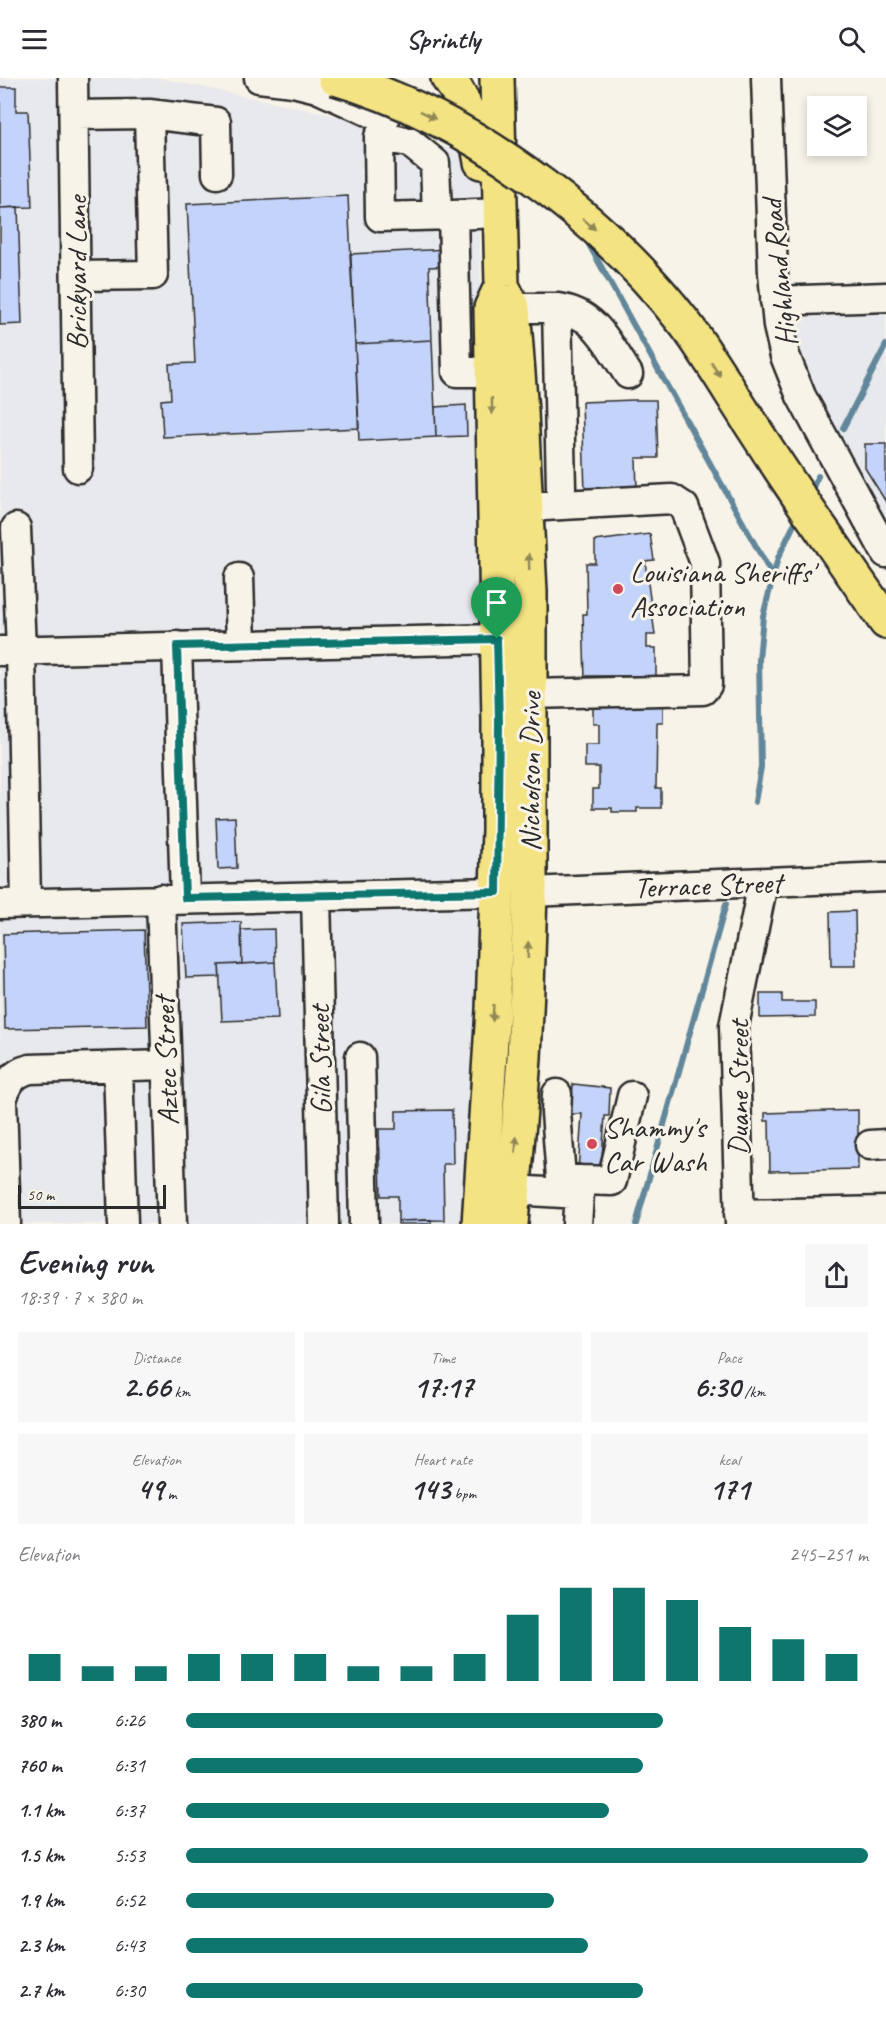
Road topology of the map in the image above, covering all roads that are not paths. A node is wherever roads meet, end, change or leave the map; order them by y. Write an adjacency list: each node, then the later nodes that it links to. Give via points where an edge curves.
1 (73, 78): 9 (street, Brickyard Lane)
2 (259, 78): 10 (street, via 317,88)
3 (334, 78): 29 (main road, one-way to 29, bridge, via 419,111 500,155 559,199 626,258 686,326)
4 (384, 78): 10 (street)
5 (448, 78): 12 (main road, via 472,122 485,184)
6 (497, 78): 12 (main road, Nicholson Drive)
7 (766, 78): 17 (street, Highland Road)
8 (148, 114): 9 (street); 11 (street, via 216,122); 14 (street, via 153,275)
9 (74, 115): 14 (street, Brickyard Lane)
10 (387, 129): 13 (street, via 435,163); 13 (street, via 379,137 380,217)
11 (217, 174)
12 (499, 207): 13 (street); 15 (main road, Nicholson Drive)
13 (445, 215): 19 (street, via 457,372)
14 (76, 276): 23 (street, Brickyard Lane)
15 (507, 297): 18 (street); 19 (main road, Nicholson Drive, via 491,308); 22 (main road, Nicholson Drive)
16 (886, 297): 17 (street)
17 (775, 301): 27 (street, Highland Road, via 783,348 794,380)
18 (557, 308): 20 (street, via 576,312 592,322); 21 (street)
19 (492, 372): 30 (main road, Nicholson Drive, one-way to 30)
20 (628, 374)
21 (560, 454): 22 (street); 24 (street)
22 (524, 456): 25 (main road, Nicholson Drive)
23 (78, 468)
24 (561, 488)
25 (526, 507): 34 (main road, Nicholson Drive, one-way to 25); 34 (street, via 672,499 684,507 705,563 707,685 703,690)
26 (16, 528): 33 (street)
27 (886, 553)
28 (239, 578): 31 (street)
29 (886, 622)
30 (497, 639): 31 (street); 37 (main road, Nicholson Drive)
31 (241, 644): 32 (street)
32 (177, 646): 33 (street); 40 (street, Aztec Street)
33 (10, 650): 41 (street)
34 (530, 694): 38 (main road, Nicholson Drive)
35 (886, 877): 36 (street, Terrace Street)
36 (763, 882): 38 (street, Terrace Street); 50 (street, Duane Street, via 734,1026)
37 (497, 892): 39 (street); 56 (main road, Nicholson Drive, one-way to 56)
38 (530, 892): 48 (main road, Nicholson Drive, one-way to 38, via 524,1059)
39 (316, 896): 40 (street); 54 (street, Gila Street)
40 (173, 899): 41 (street); 43 (street, Aztec Street)
41 (13, 904)
42 (360, 1057): 55 (street)
43 (166, 1065): 44 (street); 53 (street, Aztec Street)
44 (118, 1067): 51 (street, via 30,1069 9,1082 2,1101); 52 (street)
45 (557, 1094): 47 (street, via 561,1178)
46 (632, 1096): 47 (street, via 612,1181)
47 (580, 1187): 48 (street); 58 (street)
48 (513, 1190): 57 (main road, Nicholson Drive)
49 (886, 1211): 50 (street)
50 (740, 1219)
51 (6, 1224)
52 (123, 1224)
53 (172, 1224)
54 (324, 1224)
55 (364, 1224)
56 (479, 1224)
57 (511, 1224)
58 (577, 1224)

